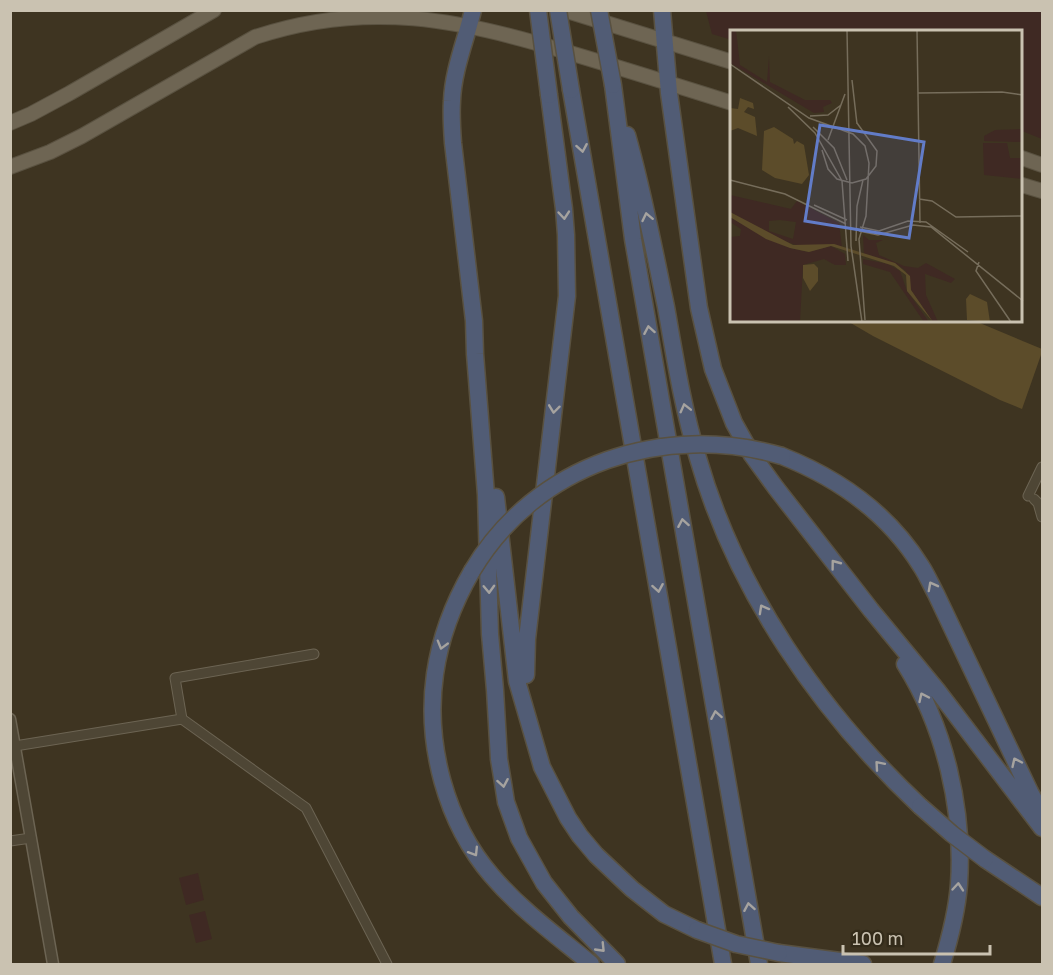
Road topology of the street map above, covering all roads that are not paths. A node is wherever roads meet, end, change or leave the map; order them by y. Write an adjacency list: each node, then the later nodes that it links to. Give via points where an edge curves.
1 (214, 10): 13 (main road)
2 (538, 10): 26 (highway, one-way to 26, bridge, via 564,209 567,296 527,639)
3 (558, 10): 39 (highway, one-way to 39, bridge)
4 (564, 10): 8 (main road)
5 (599, 10): 11 (highway, bridge)
6 (662, 10): 8 (highway)
7 (471, 17): 10 (main road, via 499,30); 16 (main road, via 370,11 289,24 236,47 66,144); 19 (highway, via 456,71 452,120)
8 (663, 41): 9 (main road); 10 (highway)
9 (730, 61)
10 (668, 83): 12 (main road); 24 (highway, one-way to 10, via 752,455 721,391 699,308)
11 (613, 85): 34 (highway, one-way to 11, bridge, via 952,834 881,768 834,713 764,612 724,531 698,458 639,175); 40 (highway, one-way to 11, via 633,238)
12 (730, 101)
13 (10, 123)
14 (1023, 158): 15 (main road)
15 (1042, 165)
16 (10, 167)
17 (1023, 185): 18 (main road)
18 (1042, 191)
19 (474, 321): 26 (highway, via 481,354 517,681); 38 (highway, one-way to 38, via 486,495 490,634 506,802 519,838 544,883)
20 (1042, 467): 22 (street)
21 (1042, 493): 22 (street)
22 (1033, 499): 23 (street)
23 (1042, 517)
24 (871, 610): 31 (highway); 42 (highway, one-way to 24, via 956,912 959,882 959,835 950,775 924,698)
25 (314, 654): 28 (street, via 175,678)
26 (527, 713): 41 (highway, bridge, via 542,767 580,836 632,889 664,914 736,944)
27 (10, 718): 29 (street)
28 (182, 719): 29 (street); 36 (street, via 306,808)
29 (15, 746): 32 (street)
30 (1042, 814): 37 (highway, one-way to 37, bridge, via 922,567 881,517 853,493 782,456 741,447 695,443 645,449 609,459 551,488 523,509 472,571 450,618 435,674 433,714 444,785 473,851 511,897)
31 (1042, 828)
32 (31, 838): 33 (street); 35 (street)
33 (10, 841)
34 (1042, 897)
35 (53, 964)
36 (387, 964)
37 (591, 964)
38 (617, 964)
39 (723, 964)
40 (759, 964)
41 (863, 964)
42 (942, 964)

